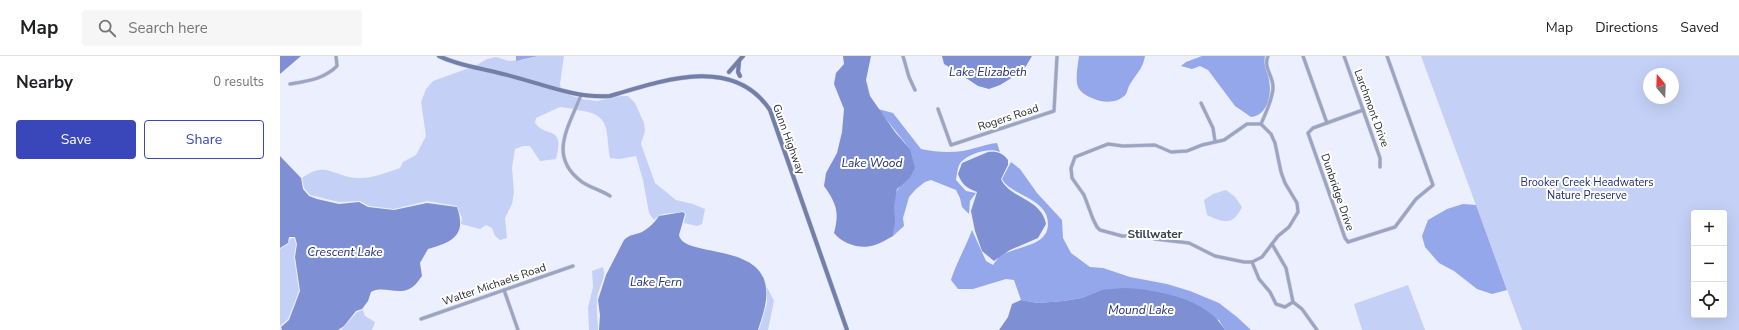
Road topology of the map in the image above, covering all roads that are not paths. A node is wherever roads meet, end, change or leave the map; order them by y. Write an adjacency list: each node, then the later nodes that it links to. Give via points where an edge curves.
1 (336, 56): 12 (street, via 337,66 329,74 312,81)
2 (439, 56): 15 (main road, via 452,63 503,73)
3 (743, 56): 10 (main road)
4 (903, 56): 14 (street)
5 (1057, 56): 17 (street, Rogers Road, via 1054,111 951,144)
6 (1268, 56): 20 (street, via 1267,71 1273,85 1272,95)
7 (1303, 56): 19 (street)
8 (1344, 56): 18 (street, Larchmont Drive)
9 (1387, 56): 19 (street, Dunbridge Drive, via 1432,184 1416,199 1395,227 1353,242 1348,242 1345,238 1308,134 1311,129)
10 (739, 60): 10 (main road, via 738,66 743,78 727,71)
11 (683, 72): 15 (main road, via 610,96)
12 (290, 84)
13 (750, 84): 31 (main road, Gunn Highway, via 760,92 772,116)
14 (915, 90)
15 (581, 95): 23 (street, via 564,138 562,154 566,164 581,181)
16 (1201, 103): 21 (street)
17 (938, 109)
18 (1363, 110): 19 (street, Dunbridge Drive); 22 (street, Larchmont Drive, via 1380,158)
19 (1327, 123)
20 (1261, 124): 21 (street, via 1247,124 1224,140); 24 (street, via 1271,134 1275,143 1281,172 1297,203 1298,212 1289,227)
21 (1216, 141): 25 (street, via 1181,152 1171,152 1155,145 1108,144 1075,157 1071,168 1072,178 1084,195 1100,230 1122,236 1147,236 1188,243 1215,256)
22 (1380, 167)
23 (610, 196)
24 (1272, 244): 25 (street, via 1262,257); 28 (street, via 1286,268)
25 (1252, 262): 28 (street, via 1259,279 1276,304 1285,306)
26 (574, 266): 27 (street, Walter Michaels Road)
27 (504, 290): 29 (street, Walter Michaels Road); 30 (street)
28 (1293, 302): 32 (street, via 1302,309)
29 (421, 318)
30 (518, 330)
31 (847, 330)
32 (1317, 330)

